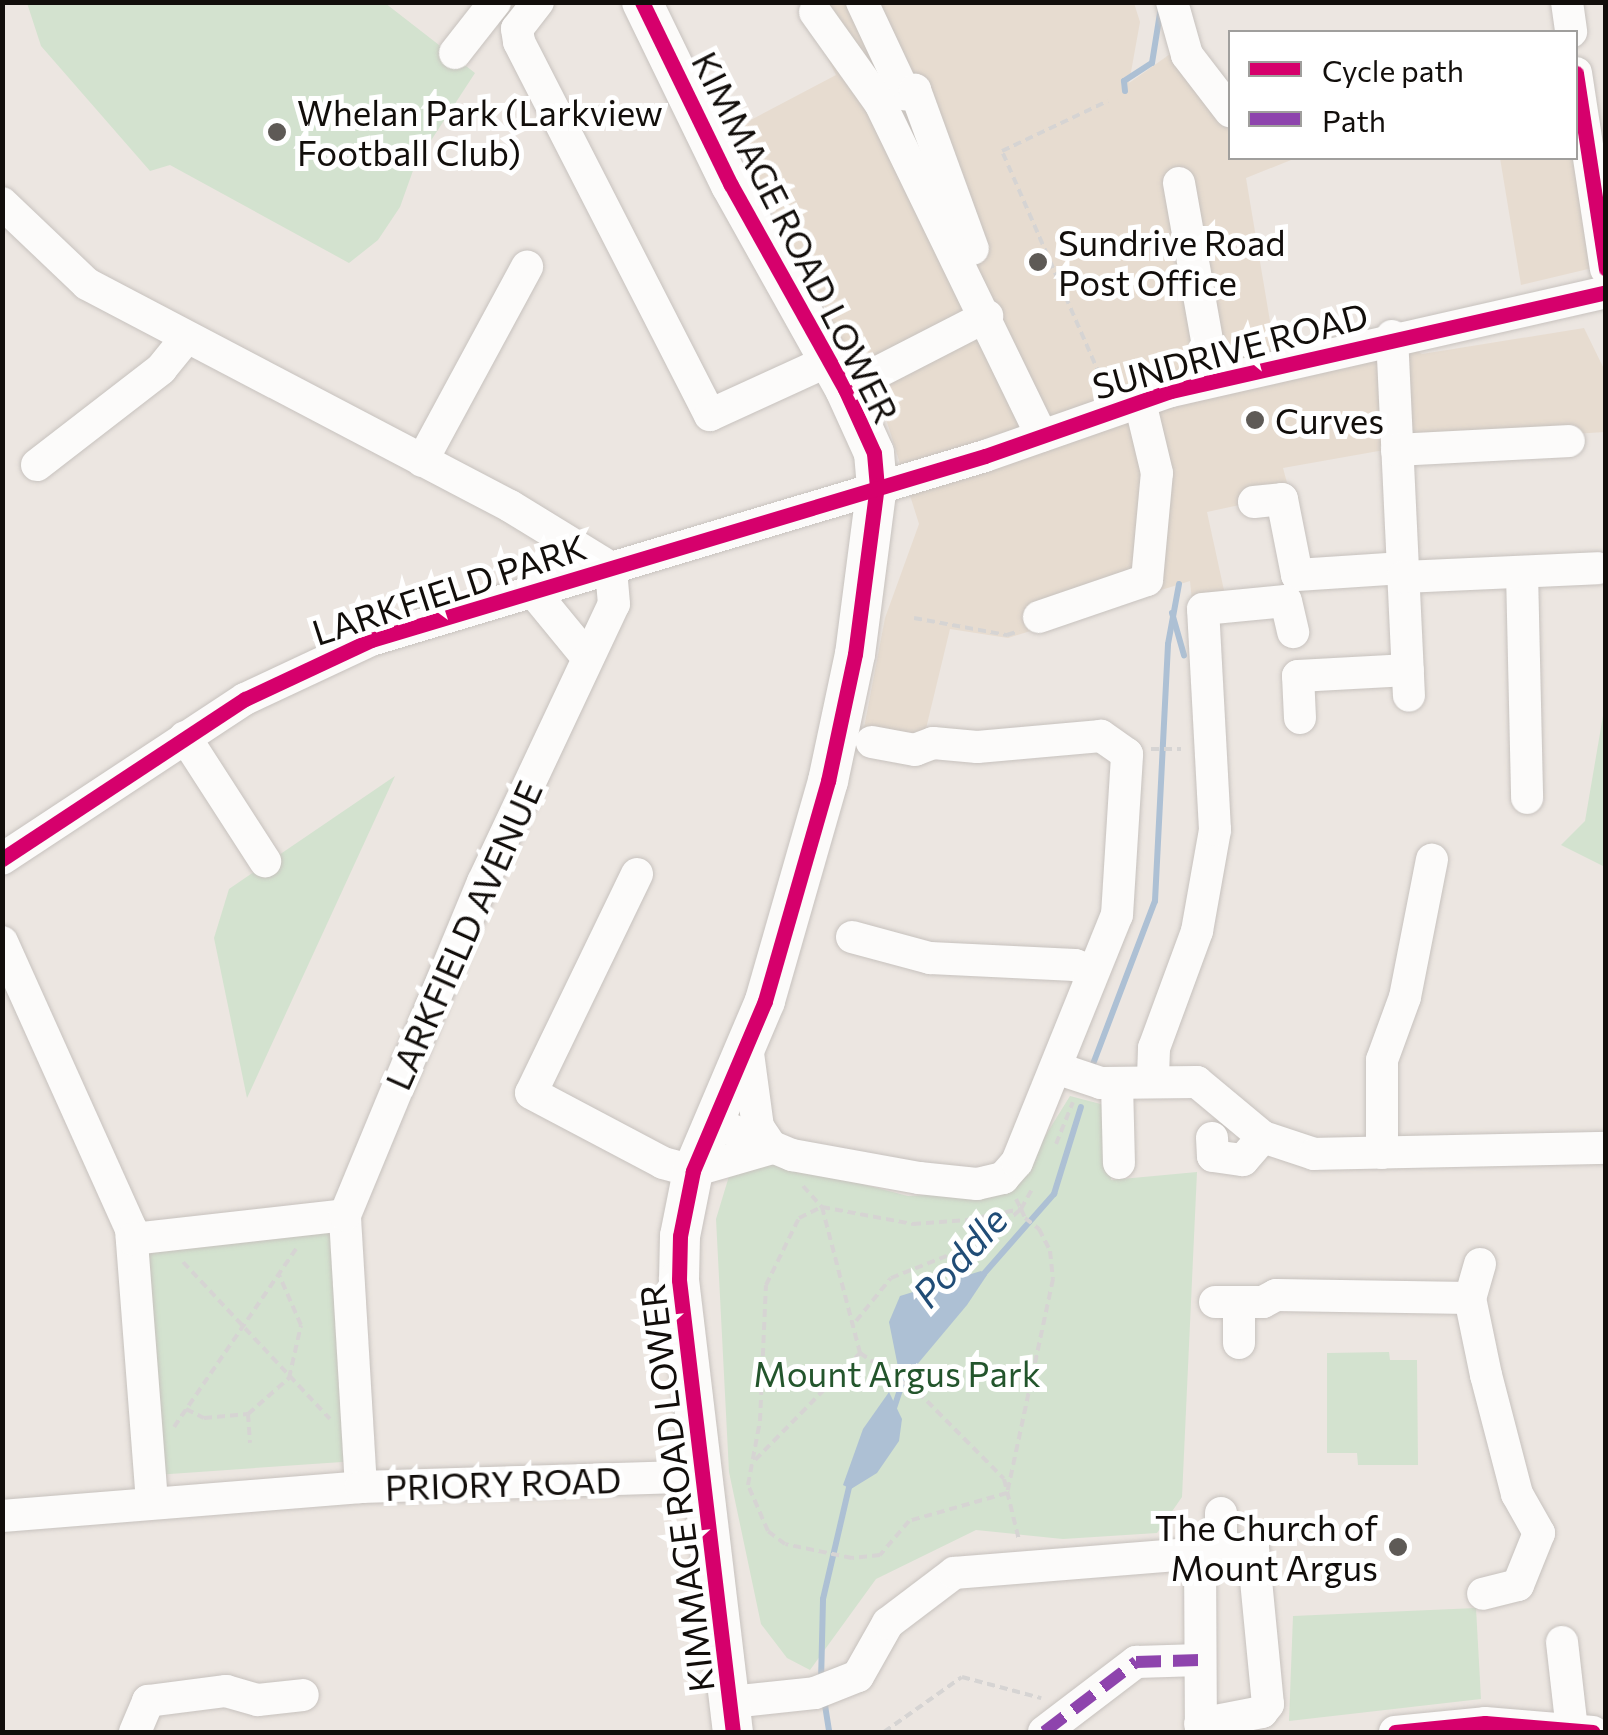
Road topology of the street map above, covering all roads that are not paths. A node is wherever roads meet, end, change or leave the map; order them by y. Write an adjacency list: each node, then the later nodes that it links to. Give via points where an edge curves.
1 (495, 2): 9 (street)
2 (538, 2): 22 (street, via 517,30 519,42 710,415)
3 (642, 2): 22 (main road, KIMMAGE ROAD LOWER)
4 (862, 2): 15 (street, via 905,94 915,90)
5 (1172, 2): 11 (street, via 1186,56)
6 (1567, 2): 8 (street)
7 (814, 12): 19 (street, via 880,102)
8 (1571, 30)
9 (455, 53)
10 (1578, 85): 12 (street)
11 (1228, 108)
12 (1586, 131): 17 (street)
13 (1179, 183): 23 (street)
14 (2, 203): 21 (street, via 88,284)
15 (976, 257)
16 (527, 267): 28 (street)
17 (1606, 270)
18 (1606, 292): 20 (street, SUNDRIVE ROAD)
19 (988, 316): 22 (street); 25 (street)
20 (1392, 336): 23 (street, SUNDRIVE ROAD); 27 (street)
21 (187, 337): 28 (street); 29 (street, via 161,368)
22 (837, 375): 30 (main road, KIMMAGE ROAD LOWER, via 874,453)
23 (1214, 380): 24 (street, SUNDRIVE ROAD)
24 (1140, 402): 25 (street, SUNDRIVE ROAD); 38 (street, via 1157,473 1147,580)
25 (1042, 436): 30 (street, SUNDRIVE ROAD)
26 (1569, 441): 27 (street)
27 (1397, 450): 35 (street)
28 (422, 462): 32 (street)
29 (37, 465)
30 (877, 486): 33 (street); 52 (main road, KIMMAGE ROAD LOWER, via 856,654 828,781 783,946)
31 (1254, 502): 35 (street, via 1282,499 1298,575)
32 (526, 516): 33 (street); 37 (street, via 544,568)
33 (611, 568): 37 (street, LARKFIELD PARK); 40 (street, LARKFIELD AVENUE, via 614,604)
34 (1598, 568): 36 (street)
35 (1403, 572): 36 (street); 41 (street, via 1408,683 1298,676)
36 (1522, 572): 44 (street)
37 (532, 590): 40 (street); 42 (street, LARKFIELD PARK, via 370,640)
38 (1028, 624)
39 (1293, 632): 54 (street, via 1286,601 1203,609 1212,847 1196,931 1154,1048)
40 (587, 656): 63 (street, LARKFIELD AVENUE)
41 (1300, 718)
42 (185, 736): 45 (street, LARKFIELD PARK); 47 (street)
43 (872, 742): 51 (street, via 916,750 933,743 977,747 1101,736 1140,752 1117,915)
44 (1527, 798)
45 (2, 859)
46 (1432, 860): 60 (street, via 1406,996 1382,1060)
47 (265, 861)
48 (637, 874): 62 (street, via 531,1093 663,1163)
49 (852, 938): 51 (street, via 930,958 1075,964)
50 (2, 942): 64 (street, via 109,1186)
51 (1093, 972): 53 (street)
52 (747, 1046): 55 (main road, KIMMAGE ROAD LOWER); 58 (street, via 758,1127)
53 (1084, 1077): 54 (street); 58 (street, via 1003,1178 977,1184); 61 (street)
54 (1153, 1077): 56 (street, via 1197,1082 1217,1092)
55 (713, 1122): 58 (street); 62 (main road, KIMMAGE ROAD LOWER)
56 (1263, 1137): 57 (street, via 1243,1160 1213,1156); 60 (street, via 1314,1154)
57 (1212, 1138)
58 (772, 1148): 62 (street)
59 (1606, 1148): 60 (street)
60 (1382, 1153)
61 (1118, 1162)
62 (693, 1171): 68 (main road, KIMMAGE ROAD LOWER, via 679,1280)
63 (330, 1218): 64 (street); 69 (street, PRIORY ROAD)
64 (146, 1238): 70 (street)
65 (1480, 1264): 66 (street)
66 (1470, 1298): 67 (street, via 1276,1295 1227,1302); 74 (street, via 1517,1494 1539,1533 1518,1585)
67 (1239, 1343)
68 (705, 1476): 69 (street, PRIORY ROAD); 78 (main road, KIMMAGE ROAD LOWER)
69 (361, 1487): 70 (street, PRIORY ROAD)
70 (152, 1500): 72 (street, PRIORY ROAD)
71 (1221, 1512): 73 (street)
72 (2, 1516)
73 (1211, 1551): 76 (street); 78 (street, via 954,1573 888,1622 858,1676); 80 (street, via 1253,1549 1268,1704 1262,1712)
74 (1483, 1594)
75 (1562, 1642): 82 (street)
76 (1200, 1660): 79 (street, via 1136,1662); 80 (street)
77 (303, 1696): 83 (street, via 258,1700 226,1691 148,1701)
78 (732, 1717)
79 (1051, 1727)
80 (1201, 1728)
81 (1526, 1729): 82 (street); 84 (street)
82 (1583, 1731)
83 (135, 1732)
84 (1395, 1732)

